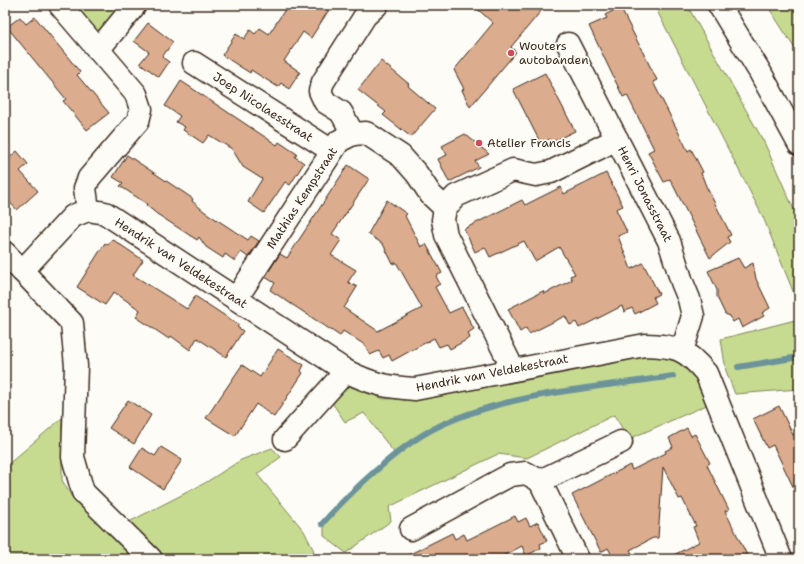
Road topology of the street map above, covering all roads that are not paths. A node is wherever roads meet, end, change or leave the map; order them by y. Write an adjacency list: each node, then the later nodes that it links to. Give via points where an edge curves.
1 (60, 5): 6 (street)
2 (135, 5): 6 (street)
3 (377, 5): 8 (street, via 365,16 323,82 320,91 325,102 340,112)
4 (719, 5): 10 (street, via 760,72)
5 (568, 44): 9 (street, Henri Jonasstraat)
6 (98, 50): 13 (street, via 136,94 141,109 138,121 90,178 85,188)
7 (194, 63): 11 (street, Joep Nicolaesstraat)
8 (353, 134): 11 (street, Mathias Kempstraat, via 339,141); 12 (street, via 366,133 401,156 431,195)
9 (617, 139): 12 (street, via 551,172 536,175 513,170 456,196); 17 (street, Henri Jonasstraat, via 670,241 682,282 690,299 693,316)
10 (799, 144)
11 (332, 151): 16 (street, Mathias Kempstraat)
12 (445, 208): 18 (street, via 443,220 446,235)
13 (88, 210): 15 (street, via 73,216); 16 (street, Hendrik van Veldekestraat, via 105,213)
14 (5, 254): 15 (street)
15 (22, 271): 24 (street, via 72,324 76,366 73,457 83,492)
16 (236, 299): 19 (street, Hendrik van Veldekestraat)
17 (682, 350): 18 (street, Hendrik van Veldekestraat, via 645,345); 26 (street, Hendrik van Veldekestraat, via 694,358 706,373)
18 (513, 369): 19 (street, Hendrik van Veldekestraat, via 415,389 387,387 367,382)
19 (346, 371): 20 (street)
20 (285, 439)
21 (621, 442): 22 (street)
22 (540, 481): 23 (street, via 526,473 510,475); 25 (street)
23 (411, 529)
24 (151, 559)
25 (578, 559)
26 (781, 559)

